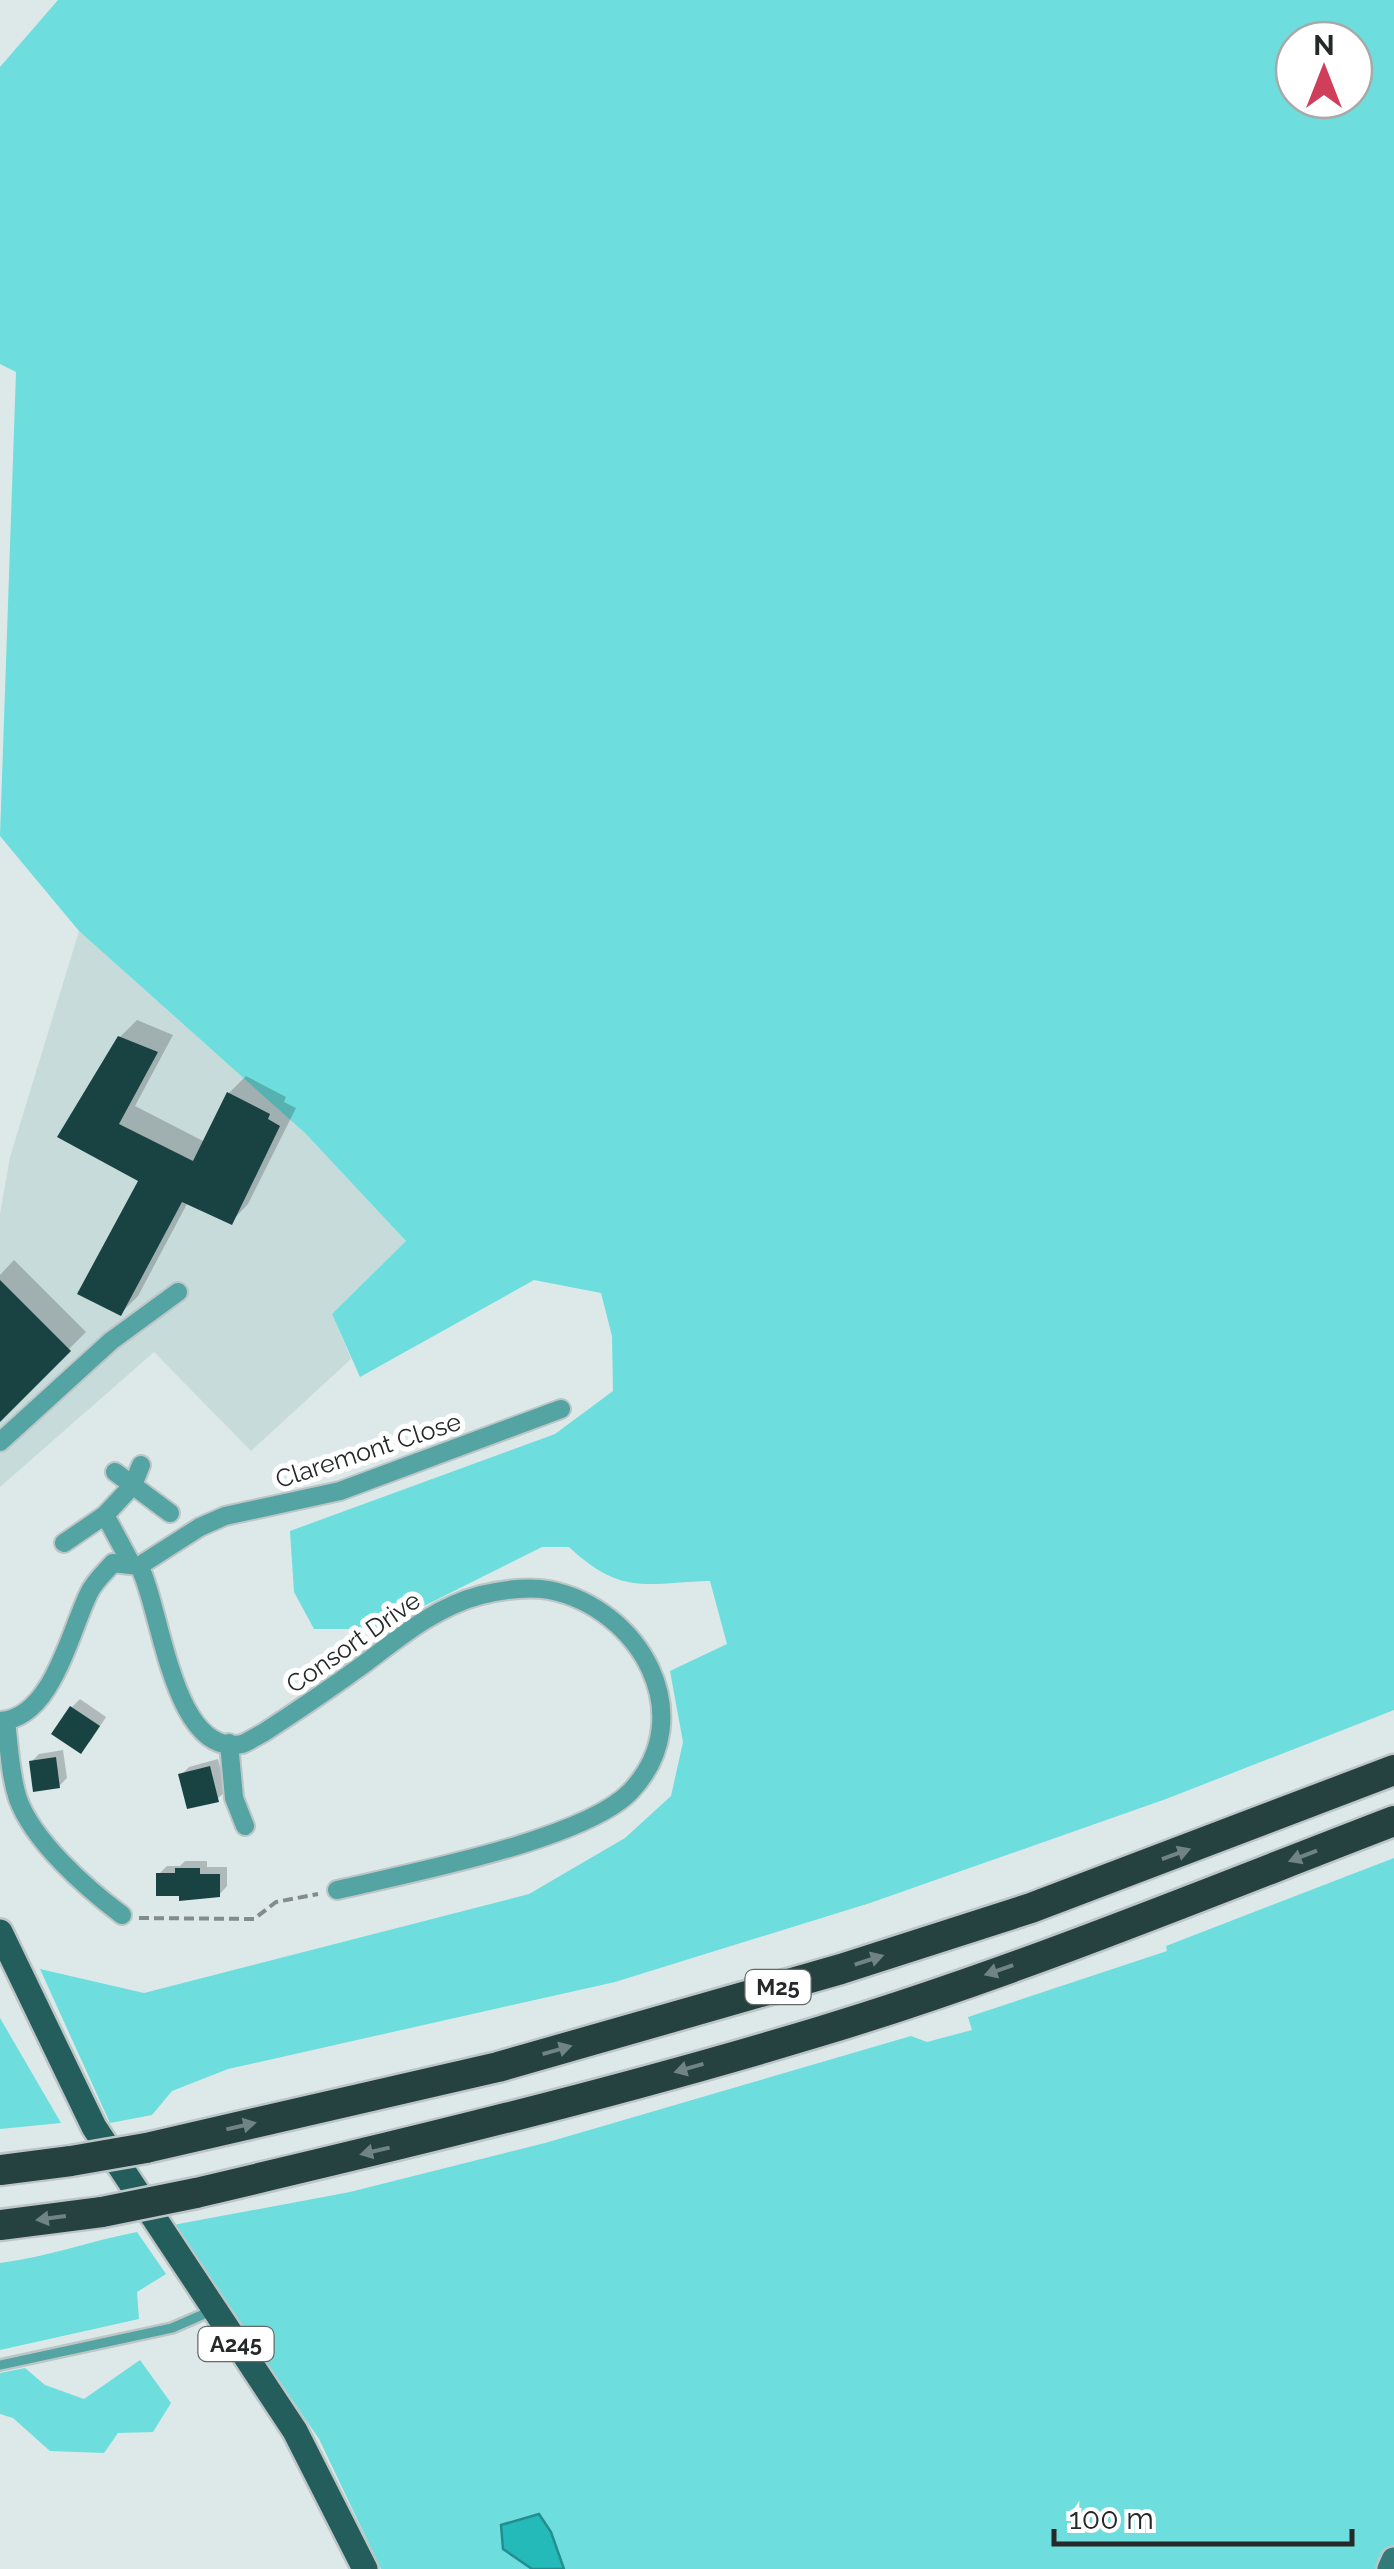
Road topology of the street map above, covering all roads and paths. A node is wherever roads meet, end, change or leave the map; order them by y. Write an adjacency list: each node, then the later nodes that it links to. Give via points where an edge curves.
1 (178, 1292): 3 (street, via 111,1341)
2 (562, 1409): 10 (street, Claremont Close, via 340,1490 225,1516)
3 (0, 1442)
4 (141, 1465): 6 (street)
5 (115, 1472): 6 (street)
6 (132, 1485): 7 (street); 8 (street)
7 (170, 1513)
8 (106, 1516): 9 (street); 10 (street)
9 (64, 1543)
10 (136, 1565): 11 (street, via 113,1562 90,1590 38,1704); 12 (street, via 148,1582 180,1695 212,1739)
11 (3, 1721): 17 (street, via 18,1798 32,1828)
12 (229, 1743): 15 (street, via 234,1798); 16 (street, Consort Drive, via 263,1733 414,1626 479,1595 546,1590 574,1597 619,1626 636,1647 663,1704 654,1759 630,1793 552,1833)
13 (1394, 1770): 19 (highway, M25, one-way to 13, bridge, via 146,2148 498,2067 841,1969 1031,1908)
14 (1394, 1821): 20 (highway, M25, one-way to 20, bridge, via 1040,1956 820,2031 511,2118 196,2193)
15 (245, 1826)
16 (337, 1890): 17 (path, via 276,1902 254,1919)
17 (122, 1915)
18 (0, 1932): 21 (main road, A245, via 94,2127)
19 (0, 2170)
20 (0, 2225)
21 (213, 2310): 22 (lane, via 172,2328); 24 (main road, A245, via 294,2431)
22 (0, 2365)
23 (1394, 2560): 25 (street)
24 (366, 2569)
25 (1390, 2569)

